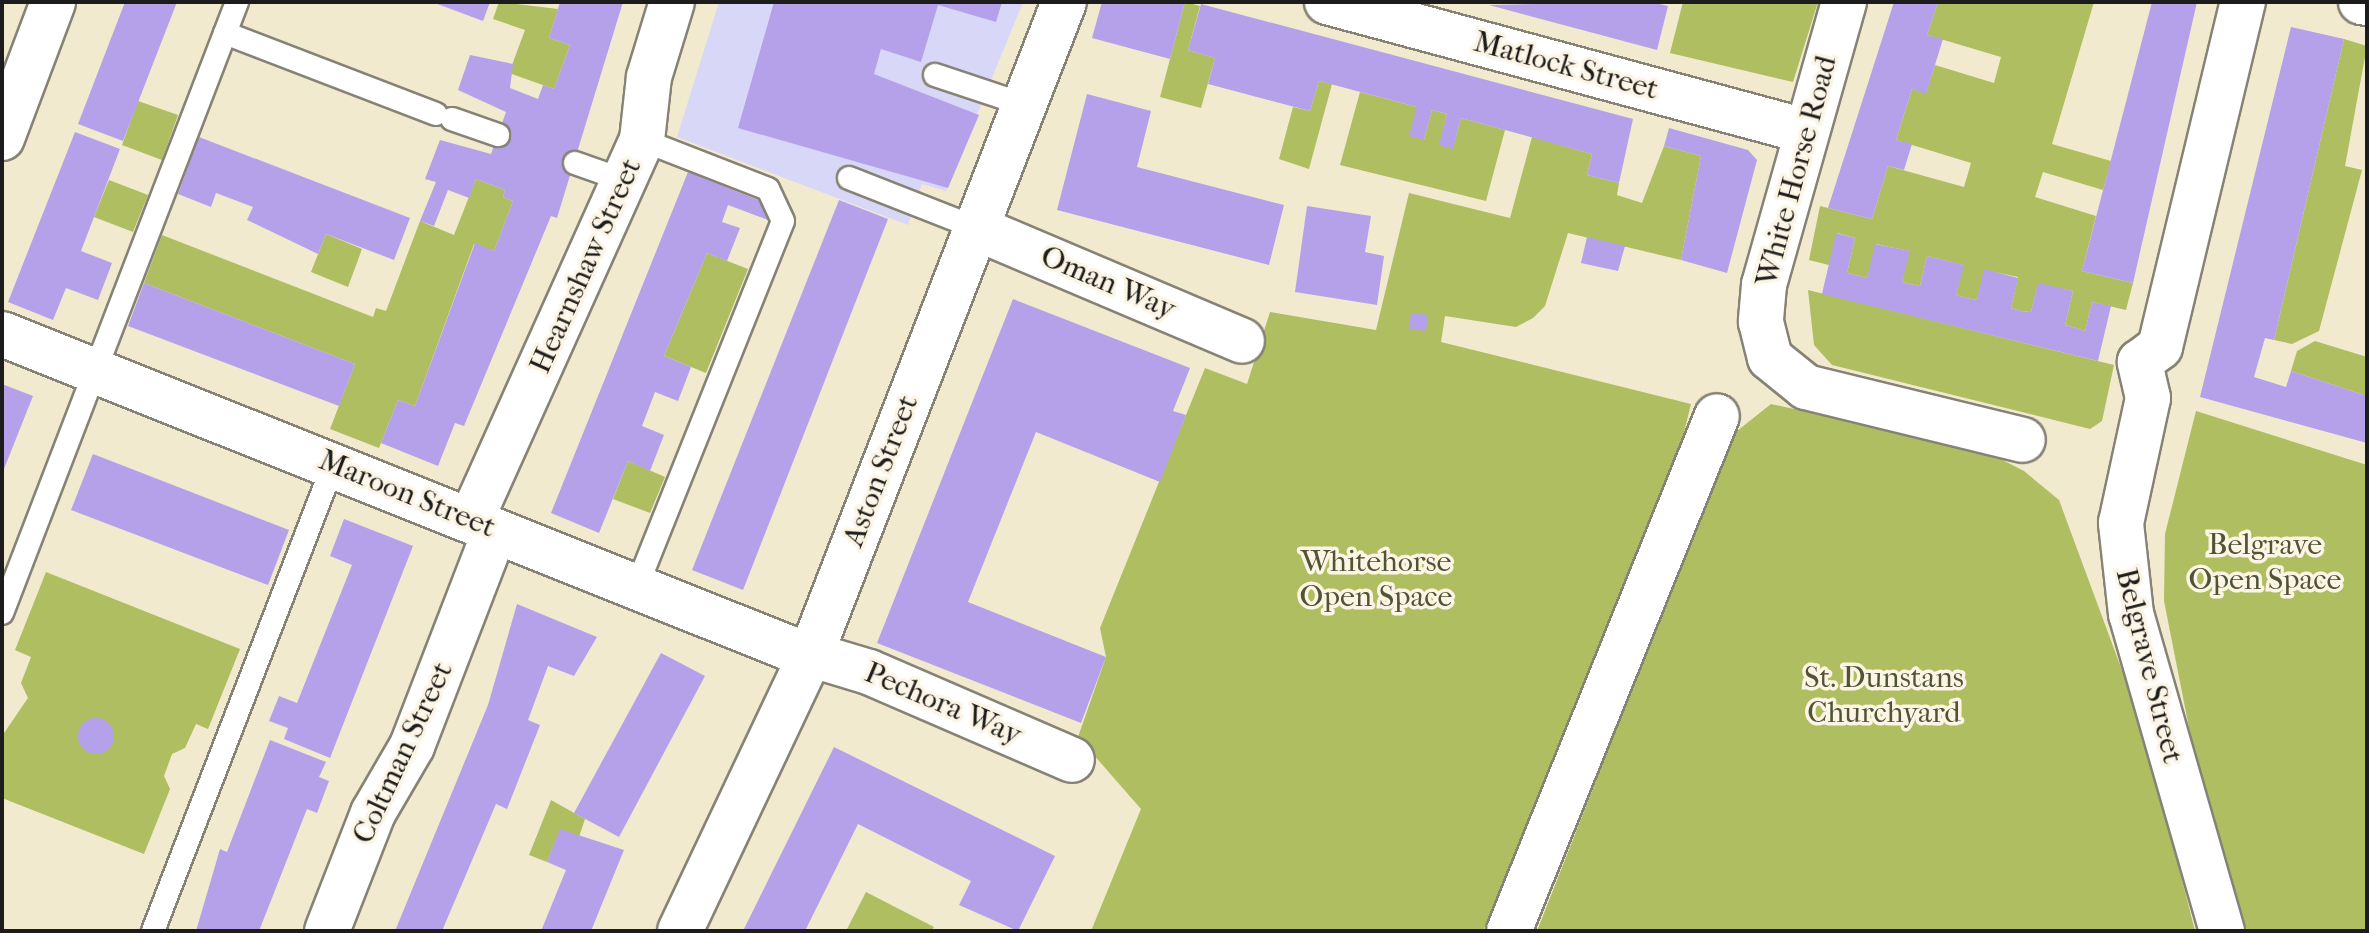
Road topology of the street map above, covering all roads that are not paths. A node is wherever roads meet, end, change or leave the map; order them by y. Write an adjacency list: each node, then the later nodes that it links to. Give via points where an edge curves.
1 (53, 2): 16 (street)
2 (237, 2): 11 (lane)
3 (672, 2): 17 (street, Hearnshaw Street, via 649,77)
4 (1064, 2): 13 (street, Aston Street)
5 (1327, 2): 10 (street, Matlock Street)
6 (1844, 2): 14 (street, White Horse Road)
7 (2243, 2): 37 (street, Belgrave Street, via 2160,347 2140,362 2148,398 2121,523 2124,582)
8 (2361, 2): 9 (street)
9 (2367, 3)
10 (1447, 18): 14 (street, Matlock Street)
11 (225, 33): 15 (lane); 24 (lane)
12 (935, 75): 13 (lane)
13 (1028, 106): 21 (street, Aston Street)
14 (1805, 131): 26 (street, White Horse Road, via 1761,305 1775,366 1806,387)
15 (498, 135)
16 (2, 138)
17 (642, 140): 20 (street, Hearnshaw Street); 29 (lane, via 768,189 783,221)
18 (575, 163): 20 (lane)
19 (849, 178): 21 (lane)
20 (626, 181): 28 (street, Hearnshaw Street)
21 (974, 227): 23 (street, Oman Way); 31 (street, Aston Street)
22 (2, 334): 24 (street, Maroon Street)
23 (1242, 341)
24 (96, 372): 27 (street, Maroon Street); 30 (lane)
25 (1717, 416): 36 (street)
26 (2023, 440)
27 (334, 463): 28 (street, Maroon Street); 33 (lane)
28 (483, 525): 29 (street, Maroon Street); 34 (street, Coltman Street, via 412,746 373,813)
29 (637, 586): 31 (street, Maroon Street)
30 (2, 613)
31 (811, 654): 32 (street, Pechora Way); 35 (street, Aston Street)
32 (1072, 760)
33 (153, 931)
34 (327, 931)
35 (680, 931)
36 (1509, 931)
37 (2222, 931)

